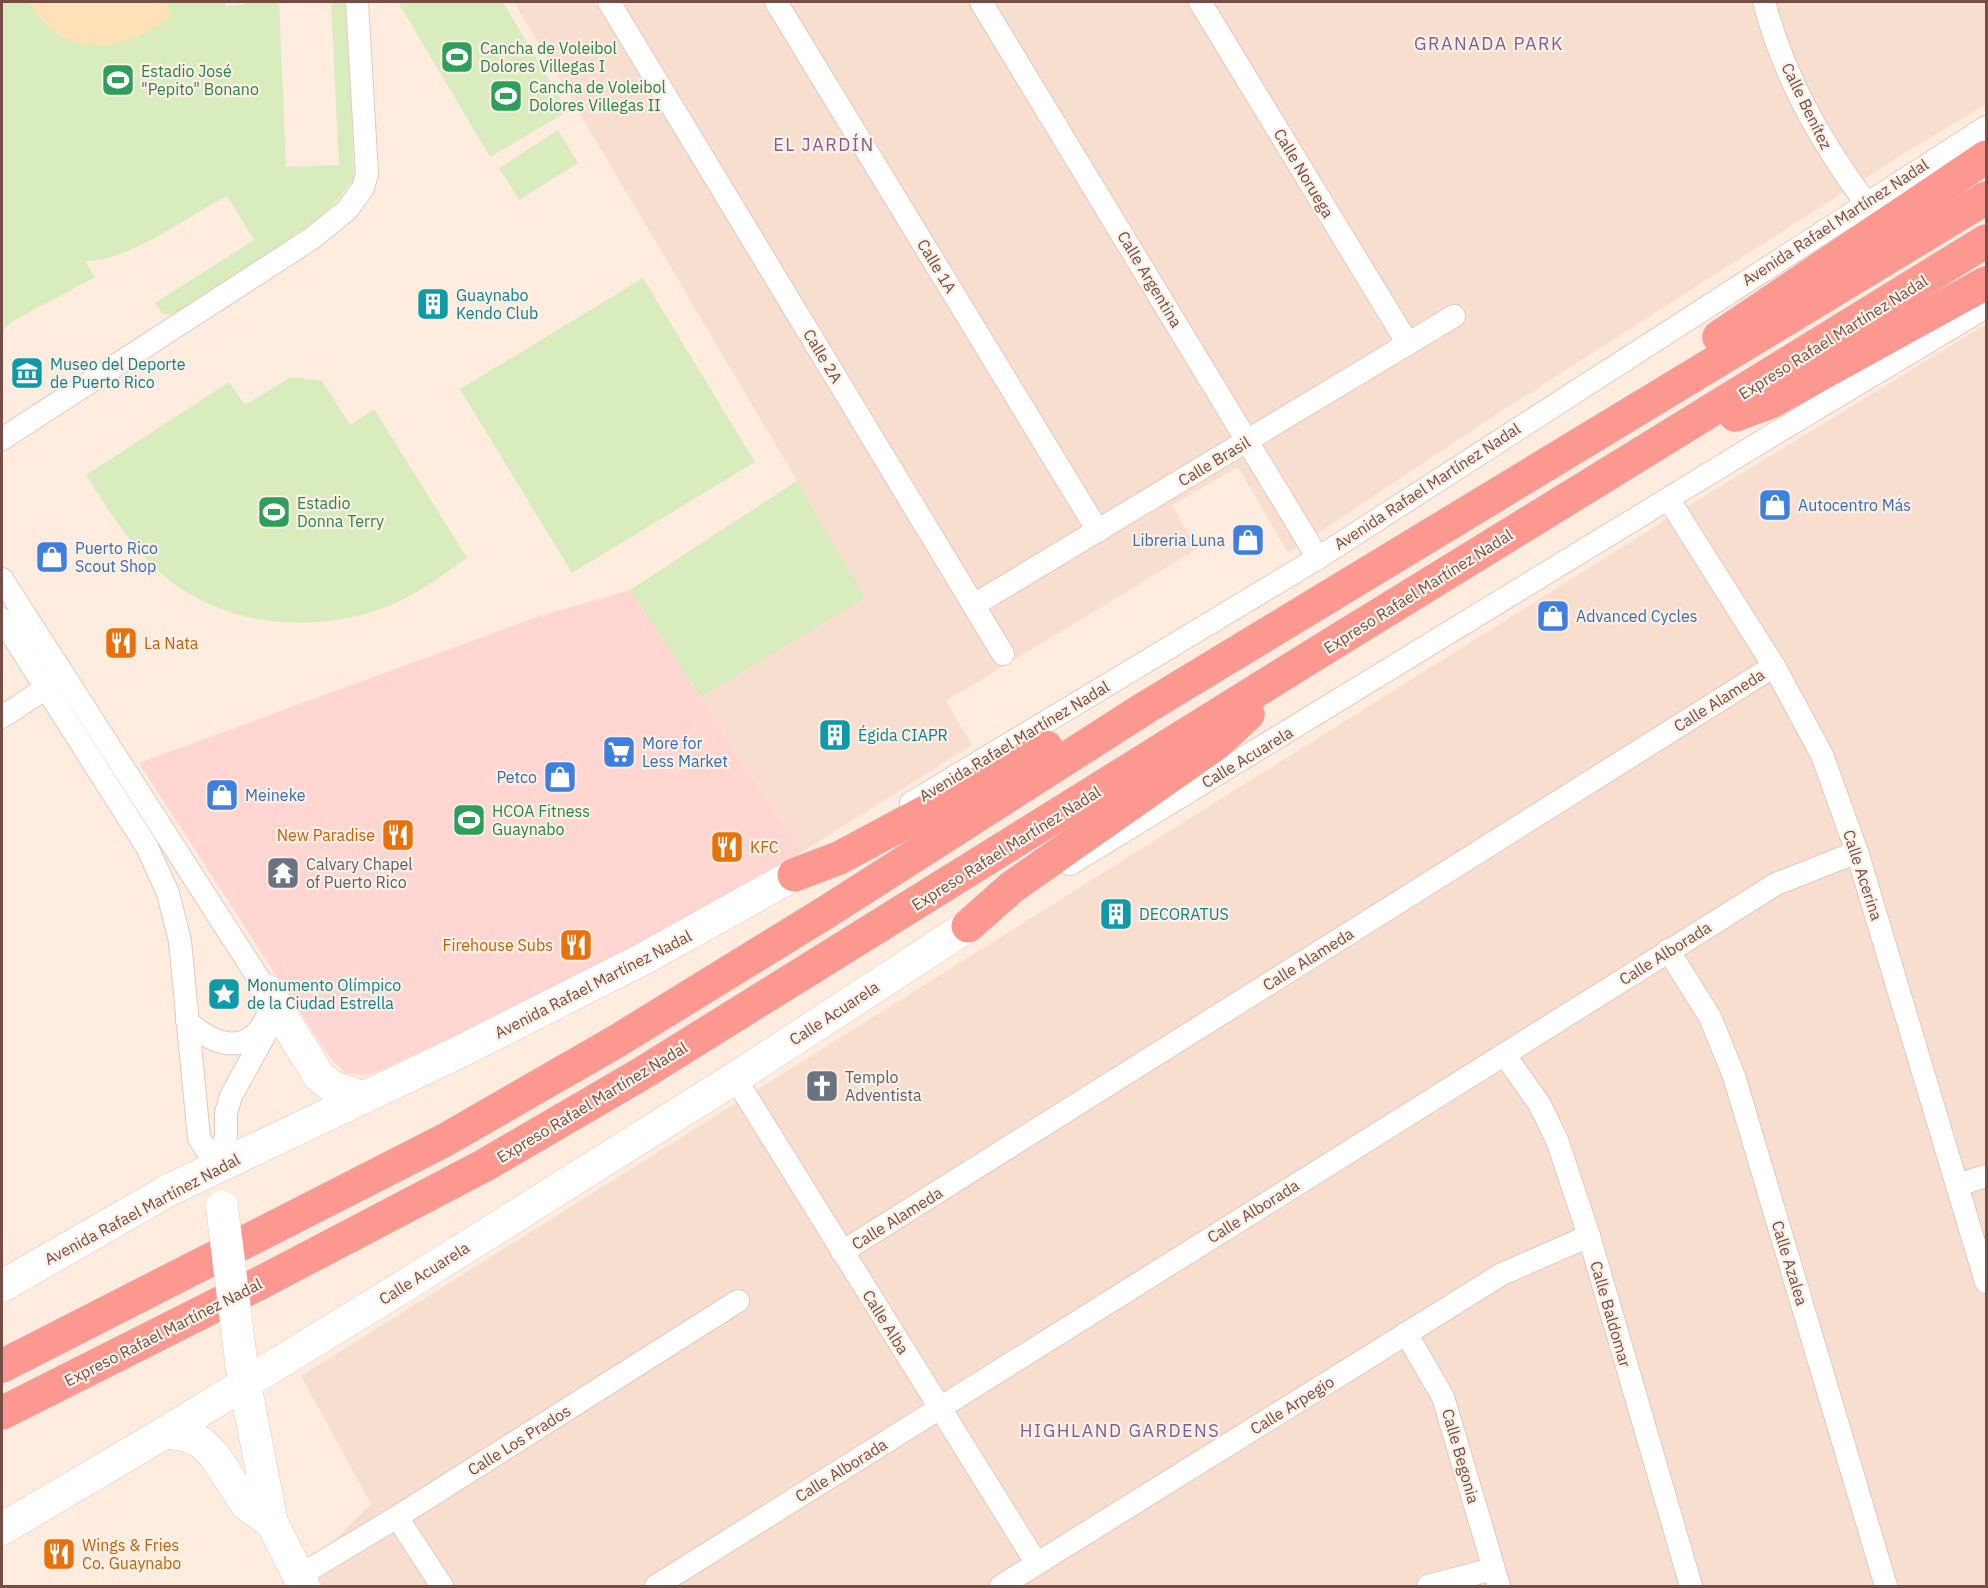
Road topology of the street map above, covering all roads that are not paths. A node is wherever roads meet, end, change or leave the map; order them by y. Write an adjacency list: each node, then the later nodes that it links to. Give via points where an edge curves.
1 (357, 2): 17 (street, via 366,174 363,188 347,210 285,257)
2 (609, 2): 24 (street, Calle 2A)
3 (776, 2): 21 (street, Calle 1A)
4 (981, 2): 19 (street, Calle Argentina)
5 (1200, 2): 15 (street, Calle Noruega)
6 (1764, 2): 10 (street, Calle Benítez, via 1773,36 1800,98 1828,152)
7 (1986, 127): 10 (street, Avenida Rafael Martínez Nadal)
8 (1986, 157): 16 (highway, via 1729,328)
9 (1986, 198): 16 (highway)
10 (1866, 203): 22 (street, Avenida Rafael Martínez Nadal)
11 (1986, 241): 18 (highway, Expreso Rafael Martínez Nadal)
12 (1986, 283): 18 (highway, via 1770,402)
13 (1986, 307): 20 (street)
14 (1454, 316): 15 (street, Calle Brasil)
15 (1408, 345): 19 (street, Calle Brasil)
16 (1644, 405): 30 (highway)
17 (2, 438)
18 (1666, 440): 27 (highway, Expreso Rafael Martínez Nadal)
19 (1248, 441): 21 (street, Calle Brasil); 22 (street, Calle Argentina)
20 (1669, 500): 28 (street, Calle Acerina); 34 (street, Calle Acuarela)
21 (1098, 531): 24 (street, Calle Brasil)
22 (1318, 558): 33 (street, Avenida Rafael Martínez Nadal)
23 (2, 579): 29 (street)
24 (974, 605): 26 (street, Calle 2A)
25 (2, 619): 29 (street)
26 (1003, 654)
27 (1309, 658): 34 (highway, via 1216,744 1012,887); 53 (highway, Expreso Rafael Martínez Nadal, via 641,1074 495,1160)
28 (1774, 666): 32 (street, Calle Acerina, via 1822,755); 45 (street, Calle Alameda)
29 (55, 682): 31 (street); 36 (street); 37 (street, via 147,847 168,893 180,941)
30 (1145, 708): 33 (highway, via 1068,735 839,858); 50 (highway, via 828,911 445,1140)
31 (2, 717)
32 (1857, 852): 35 (street, Calle Alborada, via 1776,884); 43 (street, Calle Acerina)
33 (789, 878): 40 (street, Avenida Rafael Martínez Nadal, via 642,959)
34 (968, 926): 39 (street, Calle Acuarela)
35 (1668, 950): 38 (street, Calle Alborada); 66 (street, Calle Azalea, via 1710,1017 1734,1076)
36 (267, 1001): 37 (street, via 261,1027 237,1043 209,1039); 40 (street, via 319,1076 334,1088); 41 (street, via 269,1027 231,1096)
37 (187, 1021): 41 (street, via 200,1138)
38 (1504, 1054): 44 (street, Calle Baldomar, via 1540,1105 1557,1140); 52 (street, Calle Alborada)
39 (735, 1078): 45 (street, Calle Alba); 51 (street, Calle Acuarela)
40 (363, 1097): 41 (street, Avenida Rafael Martínez Nadal)
41 (217, 1166): 47 (street, Avenida Rafael Martínez Nadal); 51 (street, bridge)
42 (1986, 1176): 43 (street)
43 (1957, 1185): 46 (street, Calle Acerina)
44 (1589, 1236): 49 (street, Calle Arpegio, via 1502,1274); 65 (street, Calle Baldomar)
45 (842, 1252): 52 (street, Calle Alba)
46 (1986, 1282)
47 (2, 1286)
48 (738, 1301): 55 (street, Calle Los Prados)
49 (1406, 1333): 58 (street, Calle Arpegio); 59 (street, Calle Begonia, via 1443,1396)
50 (2, 1366)
51 (242, 1372): 54 (street, Calle Acuarela); 56 (street)
52 (940, 1408): 58 (street, Calle Alba); 62 (street, Calle Alborada)
53 (2, 1413)
54 (166, 1432): 56 (street, via 202,1443 246,1504); 57 (street, Calle Acuarela)
55 (397, 1517): 60 (street, Calle Los Prados); 61 (street)
56 (272, 1523): 60 (street)
57 (2, 1529)
58 (1037, 1564): 63 (street, Calle Arpegio)
59 (1496, 1578): 64 (street)
60 (301, 1581)
61 (442, 1587)
62 (656, 1587)
63 (1001, 1587)
64 (1428, 1587)
65 (1691, 1587)
66 (1886, 1587)

